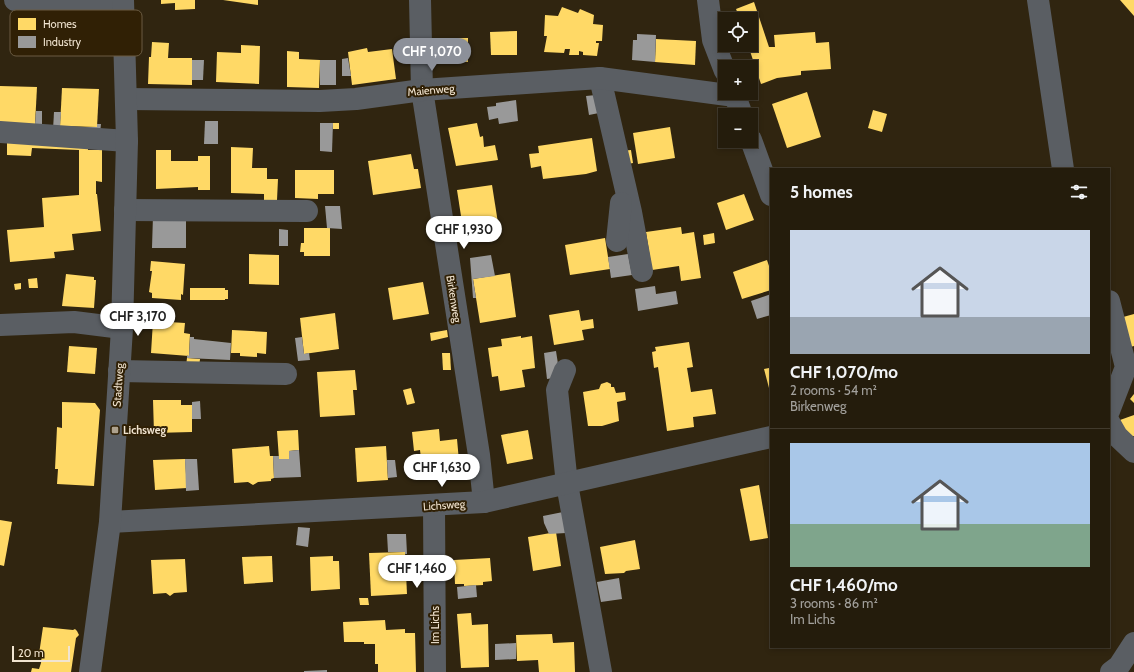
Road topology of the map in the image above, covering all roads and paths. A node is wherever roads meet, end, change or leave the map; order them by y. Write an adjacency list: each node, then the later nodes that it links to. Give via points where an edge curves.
1 (15, 0): 5 (street)
2 (420, 0): 9 (street, Birkenweg)
3 (708, 0): 7 (street, via 712,40)
4 (1038, 0): 15 (street)
5 (123, 5)
6 (125, 56): 10 (street, Stadtweg)
7 (720, 60)
8 (600, 78): 9 (street, Maienweg); 11 (street, Maienweg); 16 (street)
9 (422, 90): 10 (street, Maienweg, via 320,101); 33 (street, Birkenweg)
10 (126, 99): 13 (street, Stadtweg)
11 (737, 101)
12 (0, 132): 13 (street)
13 (127, 140): 18 (street, Stadtweg)
14 (754, 148): 17 (street)
15 (1063, 168)
16 (622, 181): 20 (street); 21 (street, via 631,212)
17 (770, 192)
18 (125, 210): 19 (street); 24 (street, Stadtweg)
19 (307, 212)
20 (617, 242)
21 (642, 271)
22 (1110, 305): 28 (street, via 1126,367)
23 (0, 325): 24 (street, via 74,322)
24 (122, 328): 26 (street, Stadtweg)
25 (565, 370): 32 (street, via 557,390)
26 (119, 371): 27 (street); 35 (street, Stadtweg)
27 (286, 374)
28 (1110, 408)
29 (1110, 424): 31 (street, via 1117,436)
30 (770, 437): 32 (street, Lichsweg)
31 (1134, 452)
32 (568, 484): 33 (street, Lichsweg); 39 (street)
33 (484, 502): 34 (street, Lichsweg)
34 (434, 506): 35 (street, Lichsweg); 38 (street, Im Lichs)
35 (110, 522): 37 (street, Stadtweg)
36 (1134, 643): 40 (street)
37 (90, 672)
38 (435, 672)
39 (601, 672)
40 (1111, 672)

